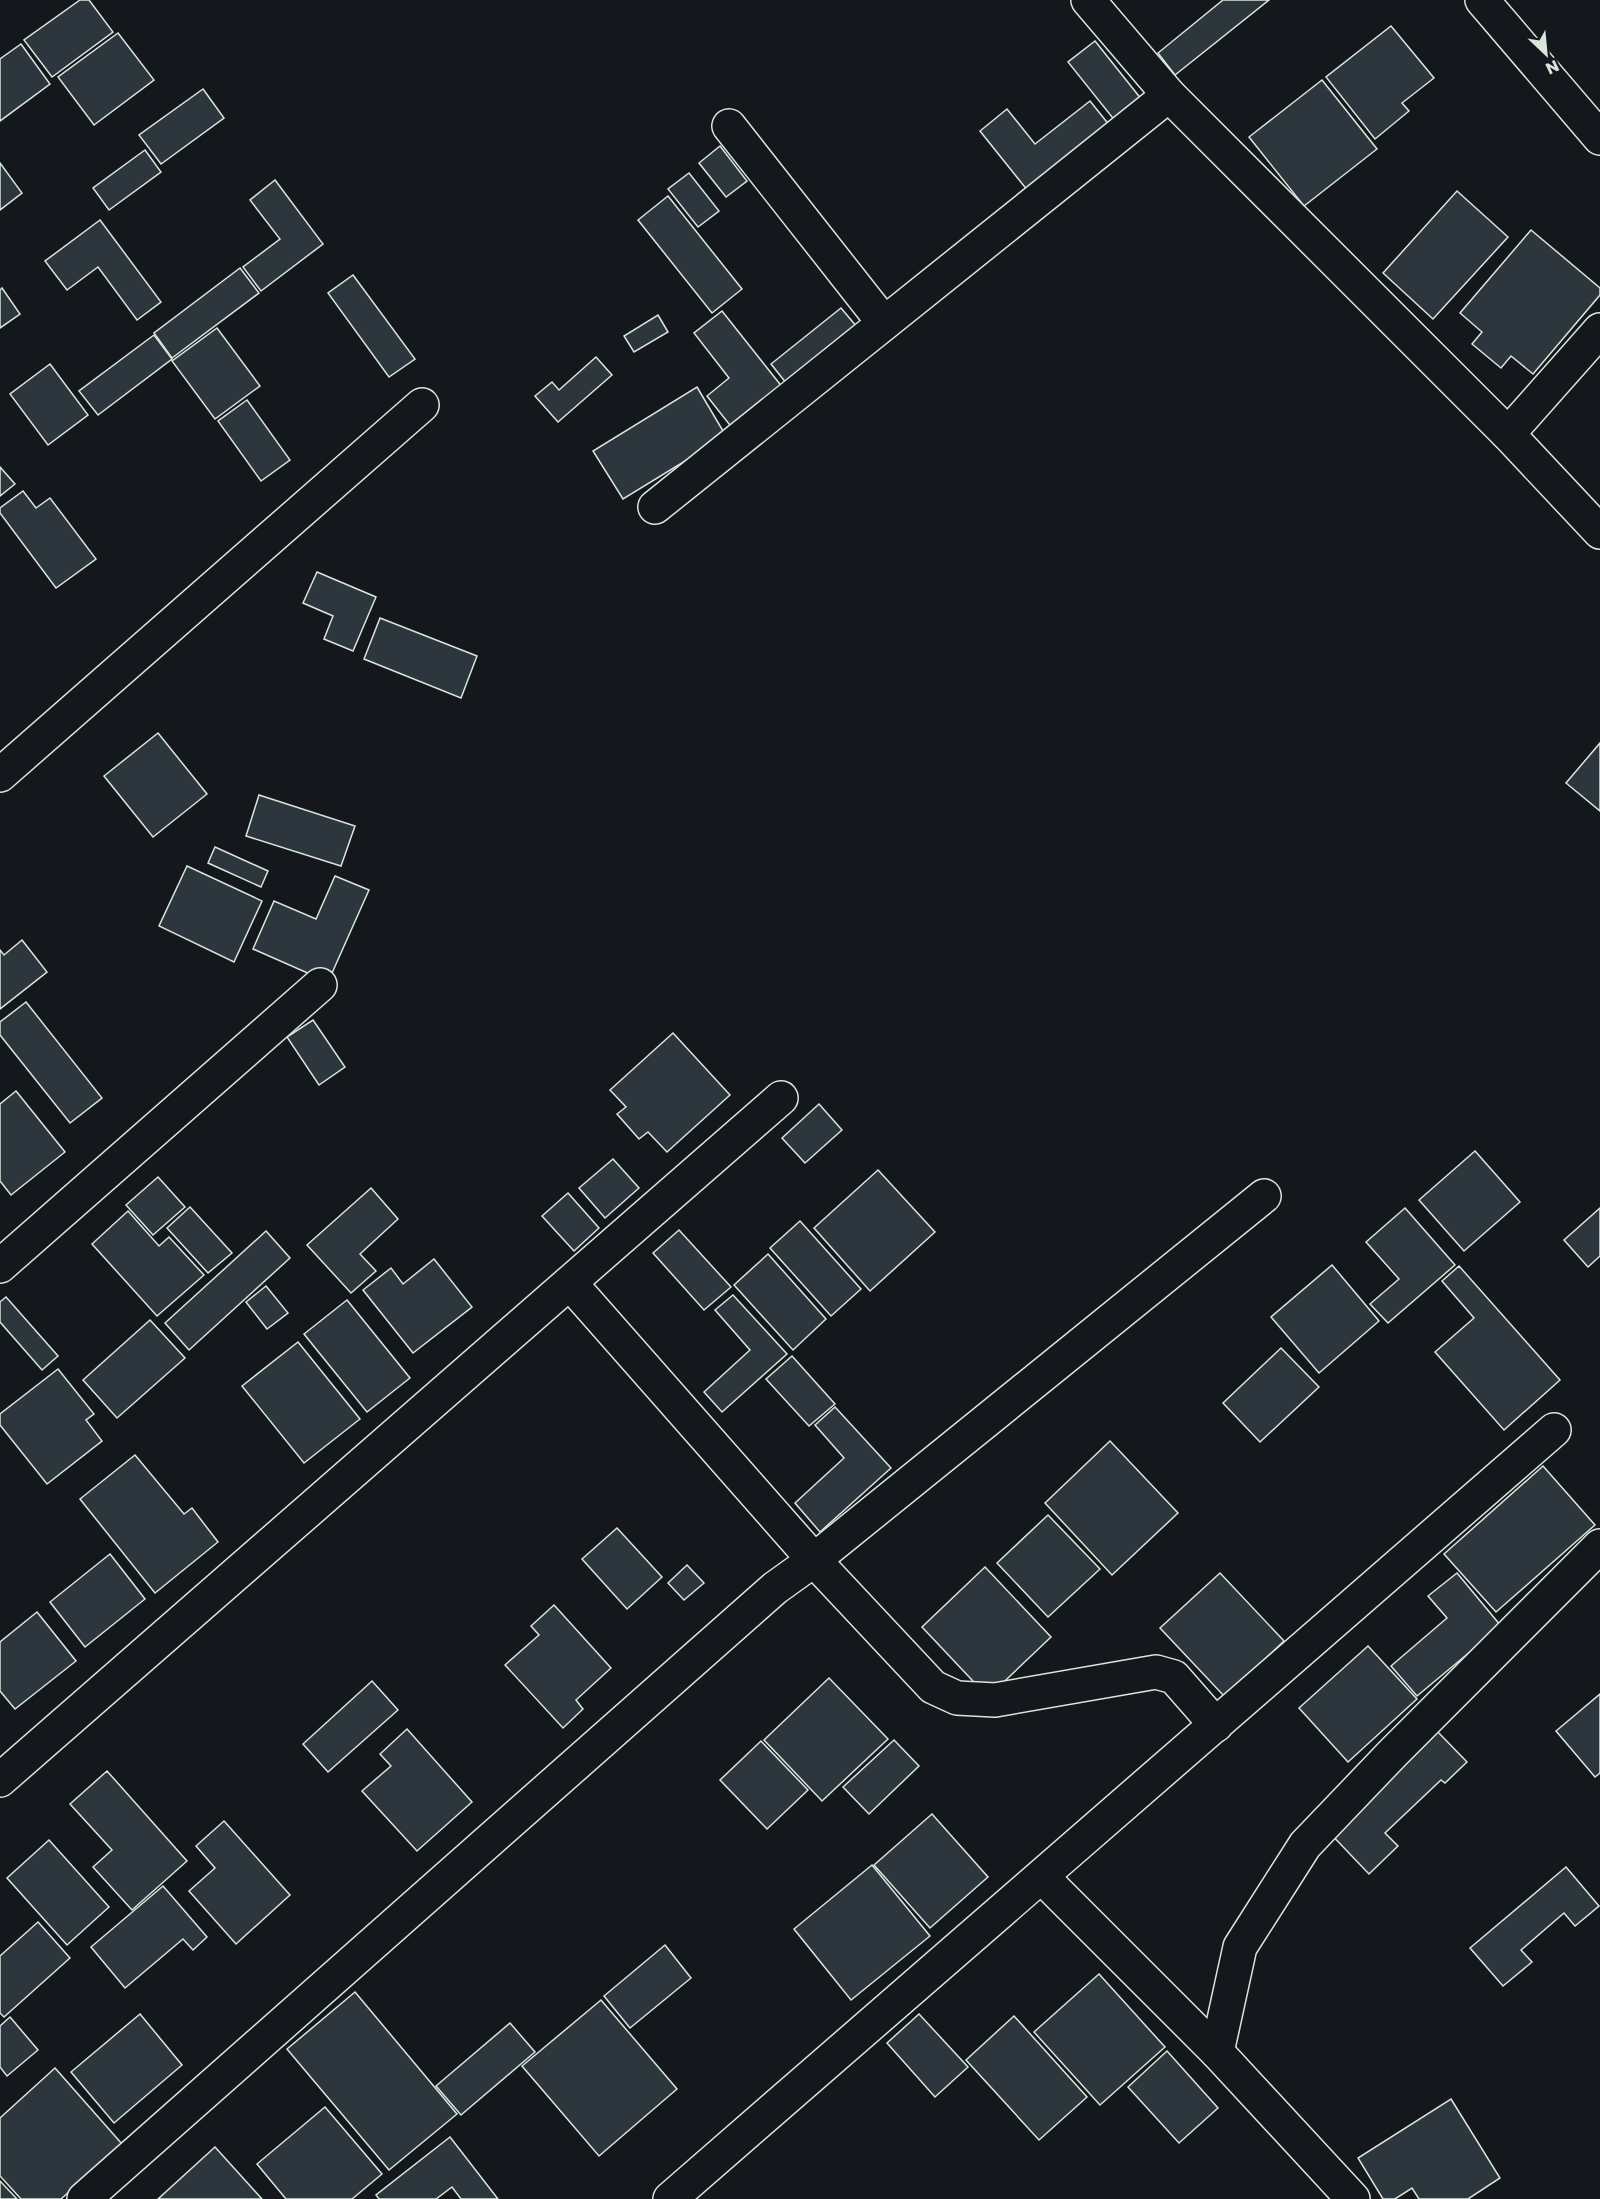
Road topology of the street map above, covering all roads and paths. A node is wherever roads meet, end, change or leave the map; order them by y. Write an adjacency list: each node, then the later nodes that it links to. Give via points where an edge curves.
1 (1088, 0): 3 (street)
2 (1482, 0): 5 (street)
3 (1169, 95): 6 (street); 9 (street)
4 (729, 126): 6 (street)
5 (1600, 138)
6 (884, 323): 10 (street)
7 (1600, 330): 9 (street)
8 (422, 405): 12 (street)
9 (1508, 434): 11 (street)
10 (655, 507)
11 (1600, 532)
12 (0, 775)
13 (320, 985): 16 (street)
14 (781, 1098): 17 (street)
15 (1264, 1196): 20 (street)
16 (0, 1266)
17 (570, 1283): 20 (street); 22 (street)
18 (1554, 1430): 21 (street)
19 (1600, 1546): 24 (street, via 1305,1845 1240,1947)
20 (814, 1560): 21 (street, via 933,1687 957,1698 995,1700 1156,1672 1174,1677); 26 (street, via 775,1588)
21 (1216, 1725): 23 (street)
22 (0, 1780)
23 (1042, 1877): 24 (street); 27 (street)
24 (1217, 2052): 25 (street)
25 (1344, 2196)
26 (84, 2199)
27 (670, 2199)

